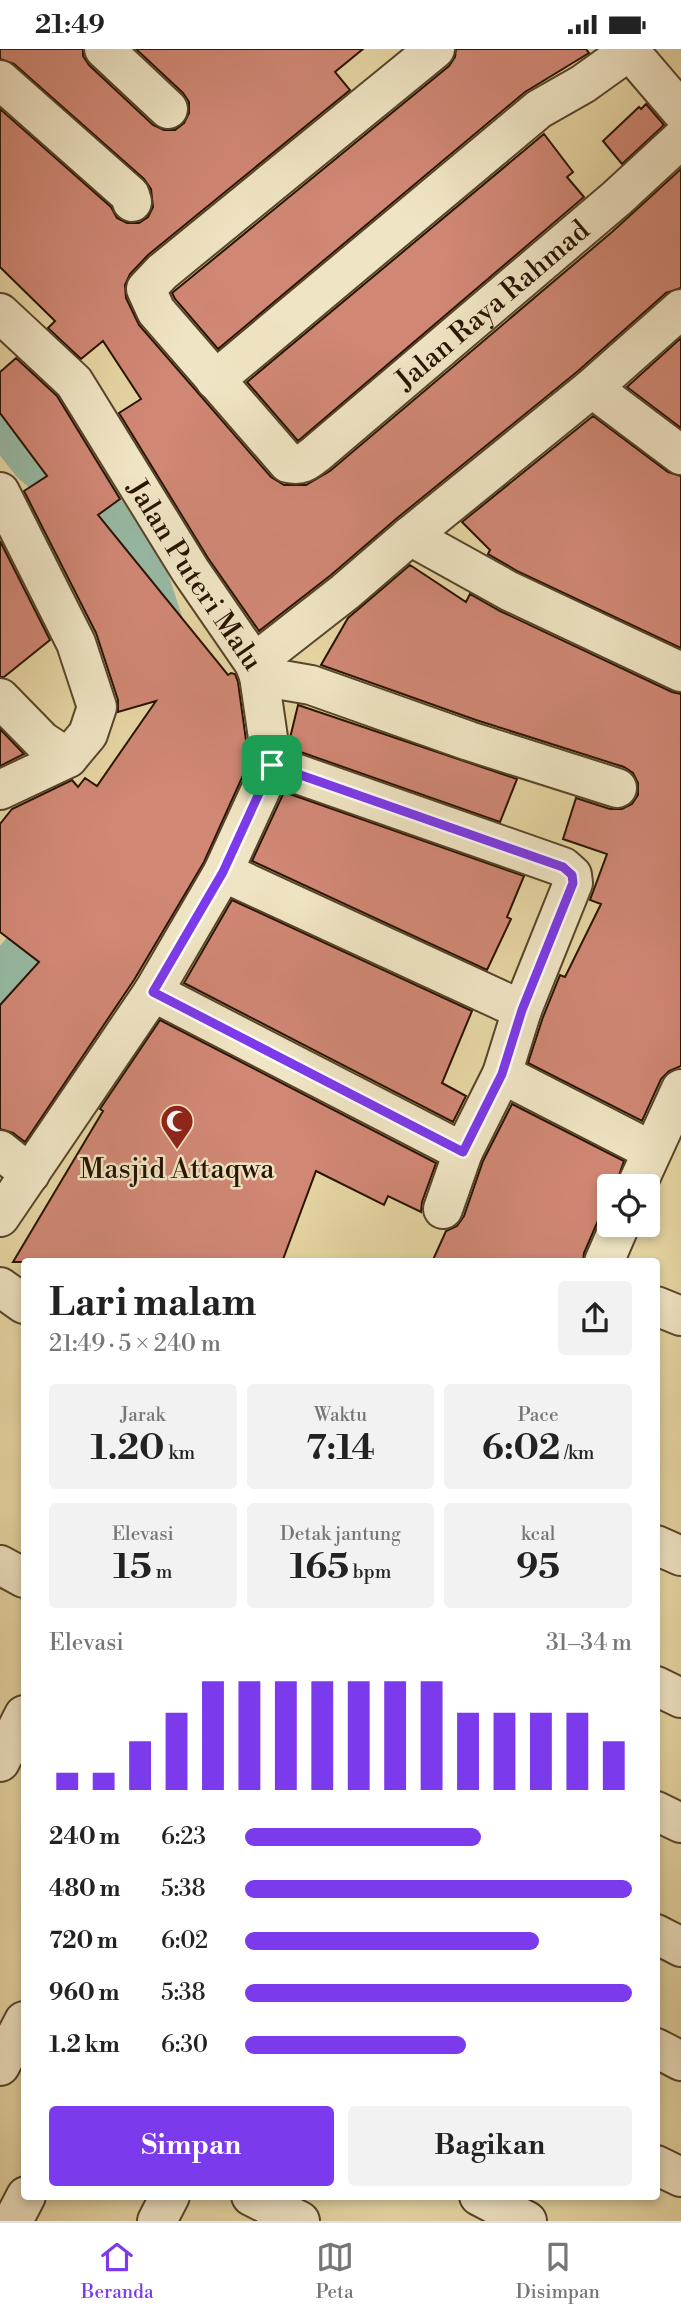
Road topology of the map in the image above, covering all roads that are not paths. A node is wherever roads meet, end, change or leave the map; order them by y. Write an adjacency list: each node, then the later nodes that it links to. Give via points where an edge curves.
1 (104, 49): 5 (street)
2 (435, 49): 11 (street, via 146,289 156,311)
3 (628, 50): 6 (street); 11 (street, via 539,109)
4 (0, 80): 8 (street, via 130,195)
5 (168, 109)
6 (681, 111)
7 (681, 139): 11 (street, Jalan Raya Rahmad, via 389,392 297,465 278,454)
8 (132, 202)
9 (681, 309): 12 (street)
10 (0, 313): 16 (street, Jalan Puteri Malu, via 74,382)
11 (215, 380)
12 (592, 389): 13 (street); 15 (street)
13 (681, 455)
14 (0, 492): 19 (street, via 76,643 97,707 88,734)
15 (410, 536): 16 (street); 17 (street, via 509,591)
16 (257, 669): 20 (street); 21 (street, Jalan Puteri Malu)
17 (681, 672)
18 (0, 698): 19 (street, via 42,741)
19 (68, 758): 22 (street)
20 (272, 765): 23 (street); 25 (street, via 563,867 572,875 573,883)
21 (617, 788)
22 (0, 790)
23 (223, 872): 24 (street); 25 (street)
24 (153, 992): 30 (street); 31 (street)
25 (522, 1010): 26 (street)
26 (502, 1074): 29 (street); 30 (street)
27 (681, 1089): 29 (street)
28 (0, 1150): 31 (street)
29 (652, 1151): 32 (street)
30 (463, 1152): 33 (street)
31 (30, 1174): 34 (street)
32 (642, 1174)
33 (443, 1209)
34 (0, 1217)
35 (615, 1237): 36 (street)
36 (606, 1258)
37 (0, 1287): 38 (street)
38 (21, 1302)
39 (660, 1308): 40 (street)
40 (681, 1317)
41 (660, 1547): 42 (street)
42 (681, 1556)
43 (0, 1565): 44 (street)
44 (21, 1577)
45 (660, 1688): 46 (street)
46 (681, 1698)
47 (21, 1721): 48 (street)
48 (0, 1762)
49 (660, 1813): 50 (street)
50 (681, 1823)
51 (660, 1936): 52 (street)
52 (681, 1947)
53 (21, 2027): 56 (street)
54 (660, 2050): 55 (street)
55 (681, 2061)
56 (0, 2066): 57 (street)
57 (21, 2079)
58 (660, 2167): 59 (street)
59 (681, 2177)
60 (24, 2200): 64 (street)
61 (168, 2200): 65 (street)
62 (259, 2200): 66 (street)
63 (487, 2200): 67 (street)
64 (13, 2221)
65 (158, 2221)
66 (300, 2221)
67 (527, 2221)

